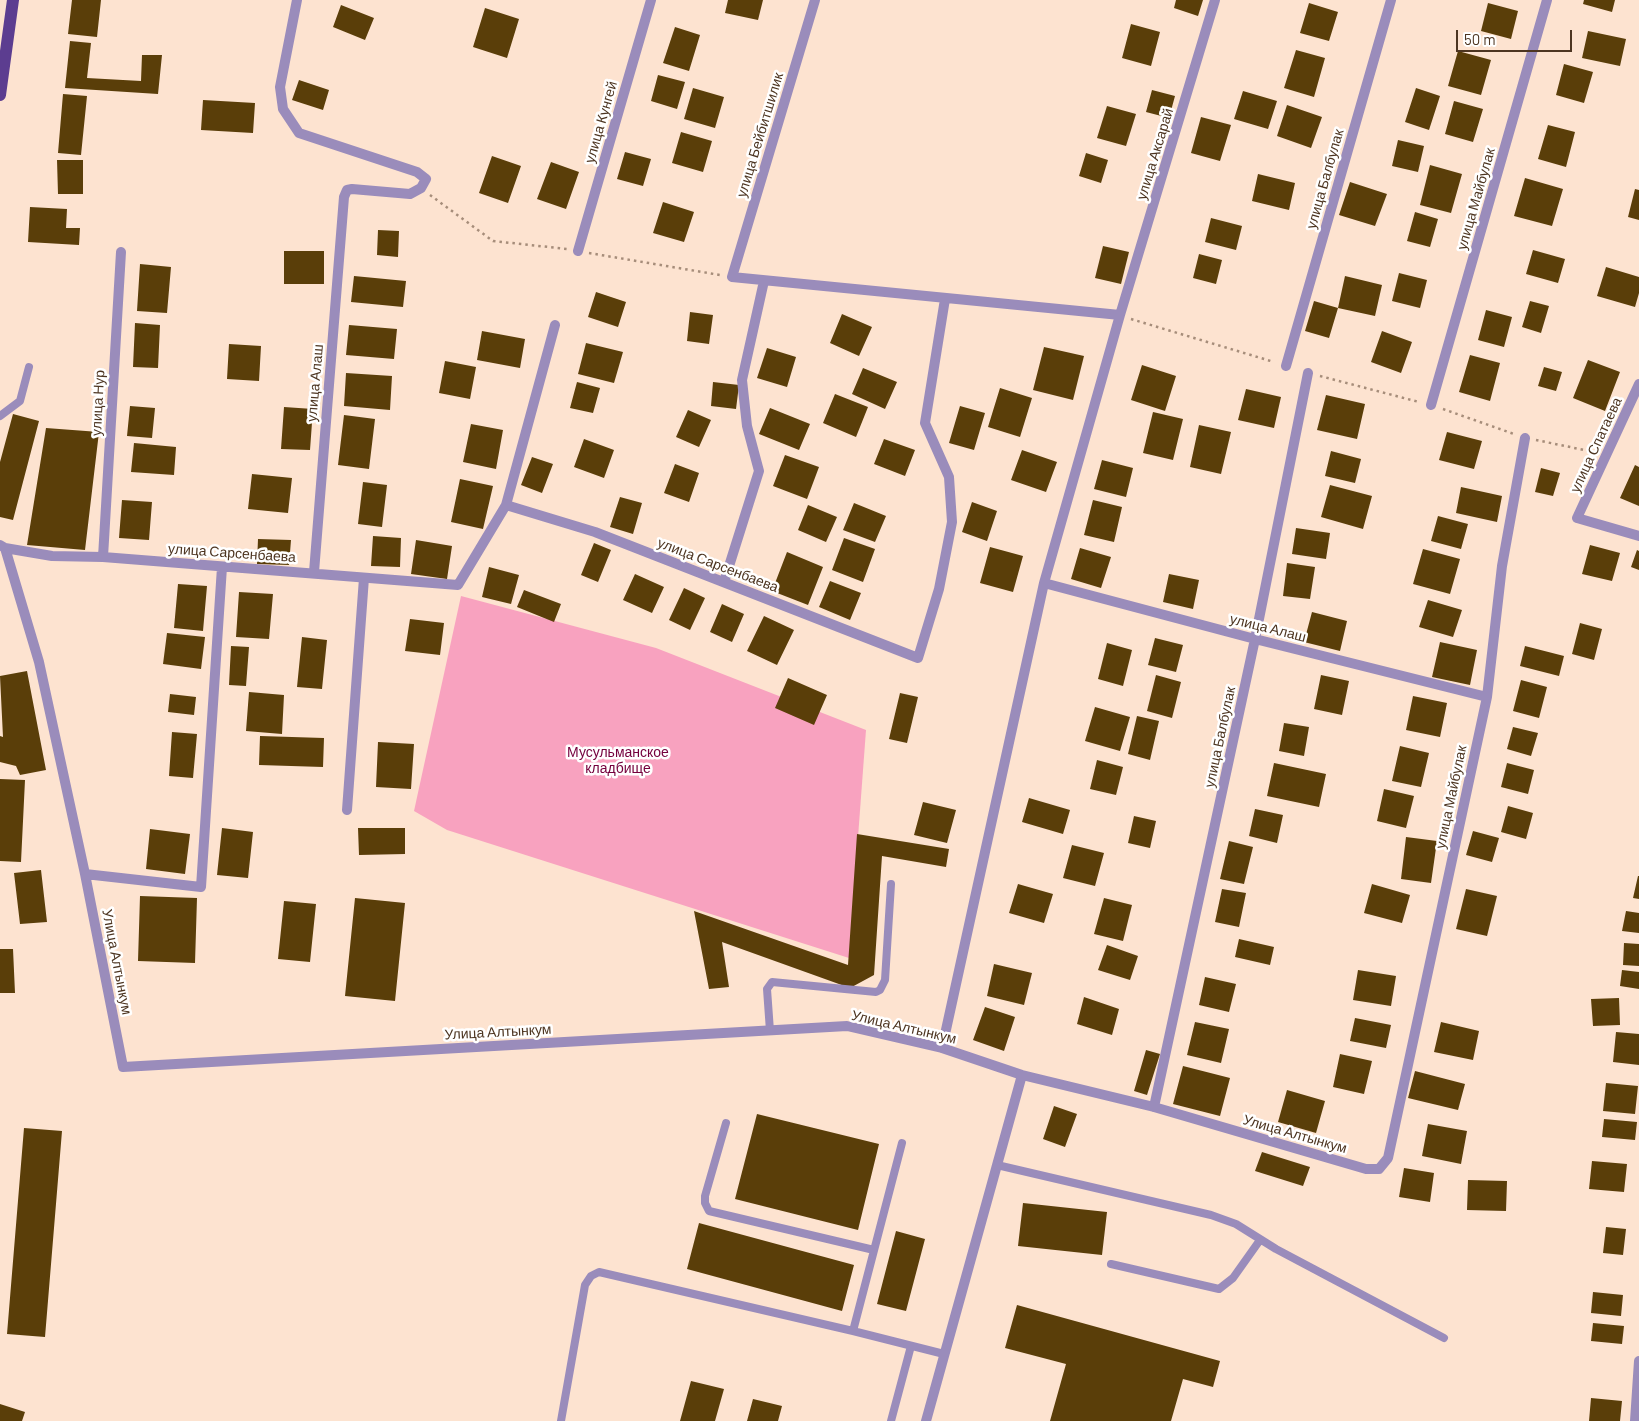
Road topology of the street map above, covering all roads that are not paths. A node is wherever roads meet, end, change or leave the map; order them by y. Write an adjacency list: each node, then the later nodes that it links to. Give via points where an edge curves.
1 (13, 0): 8 (main road)
2 (297, 0): 27 (street, улица Алаш, via 280,87 283,109 299,133 417,172 426,179 421,188 410,194 352,189 347,190 344,196)
3 (651, 0): 9 (street, улица Кунгей)
4 (815, 0): 11 (street, улица Бейбитшилик, via 732,277)
5 (1216, 0): 13 (street, улица Аксарай)
6 (1391, 0): 15 (street, улица Балбулак)
7 (1547, 0): 19 (street, улица Майбулак)
8 (0, 95)
9 (578, 251)
10 (121, 252): 25 (street, улица Нур)
11 (764, 281): 12 (street); 29 (street, via 742,380 747,426 759,471)
12 (945, 299): 13 (street); 29 (street, улица Сарсенбаева, via 925,423 949,477 952,522 939,589 918,658)
13 (1120, 315): 30 (street, улица Аксарай)
14 (556, 325): 22 (street)
15 (1286, 366)
16 (29, 367): 20 (lane, via 20,401)
17 (1308, 373): 31 (street, улица Балбулак)
18 (1639, 384): 23 (street, улица Спатаева, via 1577,518)
19 (1432, 405)
20 (0, 416)
21 (1525, 438): 32 (street, улица Майбулак, via 1502,566)
22 (506, 505): 28 (street, улица Сарсенбаева, via 458,585); 29 (street, улица Сарсенбаева, via 595,532)
23 (1639, 536)
24 (3, 547): 25 (street, улица Сарсенбаева, via 52,556); 34 (street, Улица Алтынкум, via 39,662)
25 (103, 557): 26 (street, улица Сарсенбаева)
26 (222, 567): 27 (street, улица Сарсенбаева); 34 (street, via 201,887)
27 (314, 572): 28 (street, улица Сарсенбаева)
28 (364, 578): 33 (street)
29 (724, 582)
30 (1044, 583): 31 (street, улица Алаш); 37 (street, улица Аксарай)
31 (1255, 639): 32 (street, улица Алаш); 39 (street, улица Балбулак)
32 (1487, 697): 42 (street, улица Майбулак)
33 (346, 810)
34 (85, 874): 36 (street, Улица Алтынкум, via 123,1067)
35 (891, 884): 36 (lane, via 885,980 880,990 772,982 767,989)
36 (770, 1031): 37 (street, Улица Алтынкум, via 848,1026)
37 (942, 1048): 38 (street, Улица Алтынкум)
38 (1022, 1075): 39 (street, Улица Алтынкум); 43 (street)
39 (1154, 1107): 42 (street, Улица Алтынкум, via 1366,1169 1379,1168)
40 (726, 1123): 45 (lane, via 705,1196 709,1211)
41 (902, 1143): 45 (lane)
42 (1388, 1158)
43 (997, 1165): 44 (lane, via 1211,1216 1236,1224); 50 (street)
44 (1260, 1240): 46 (lane, via 1234,1278 1219,1289); 48 (lane)
45 (874, 1250): 47 (lane)
46 (1111, 1264)
47 (853, 1330): 49 (lane); 52 (lane, via 599,1272 591,1276 585,1285)
48 (1444, 1338)
49 (911, 1346): 50 (lane); 53 (lane)
50 (944, 1354): 54 (street)
51 (1639, 1361): 55 (street)
52 (561, 1421)
53 (891, 1421)
54 (926, 1421)
55 (1635, 1421)

